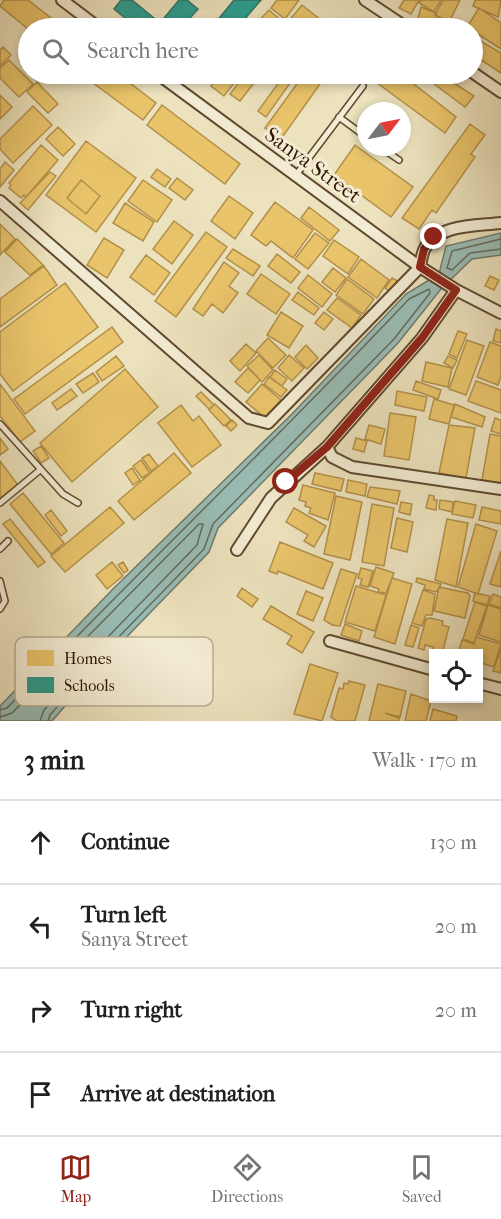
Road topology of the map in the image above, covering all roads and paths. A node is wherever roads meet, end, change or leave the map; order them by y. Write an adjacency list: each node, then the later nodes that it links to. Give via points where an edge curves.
1 (62, 0): 3 (street)
2 (365, 0): 4 (street)
3 (86, 18)
4 (392, 18)
5 (483, 80): 8 (street)
6 (171, 84): 13 (street, Sanya Street)
7 (363, 86): 9 (lane)
8 (501, 92)
9 (339, 117): 10 (lane); 13 (lane)
10 (357, 130)
11 (393, 156): 12 (lane)
12 (399, 160)
13 (295, 177): 16 (street, Sanya Street)
14 (0, 201): 16 (street, via 249,418 259,422 268,423 279,413)
15 (501, 223): 16 (street, via 450,230 434,237 424,249)
16 (420, 267): 17 (street, Sanya Street)
17 (451, 287): 18 (street, Sanya Street); 20 (street, via 422,338)
18 (501, 313)
19 (0, 424): 21 (lane)
20 (327, 447): 22 (street, via 332,457 352,467); 27 (street, via 271,498)
21 (40, 470): 23 (lane); 24 (lane, via 63,494)
22 (501, 489)
23 (0, 503)
24 (78, 503)
25 (8, 541): 26 (lane)
26 (0, 549)
27 (237, 550)
28 (0, 581): 29 (lane, via 5,601)
29 (0, 609)
30 (330, 641): 31 (street)
31 (429, 669)
32 (483, 684): 33 (street)
33 (501, 689)

